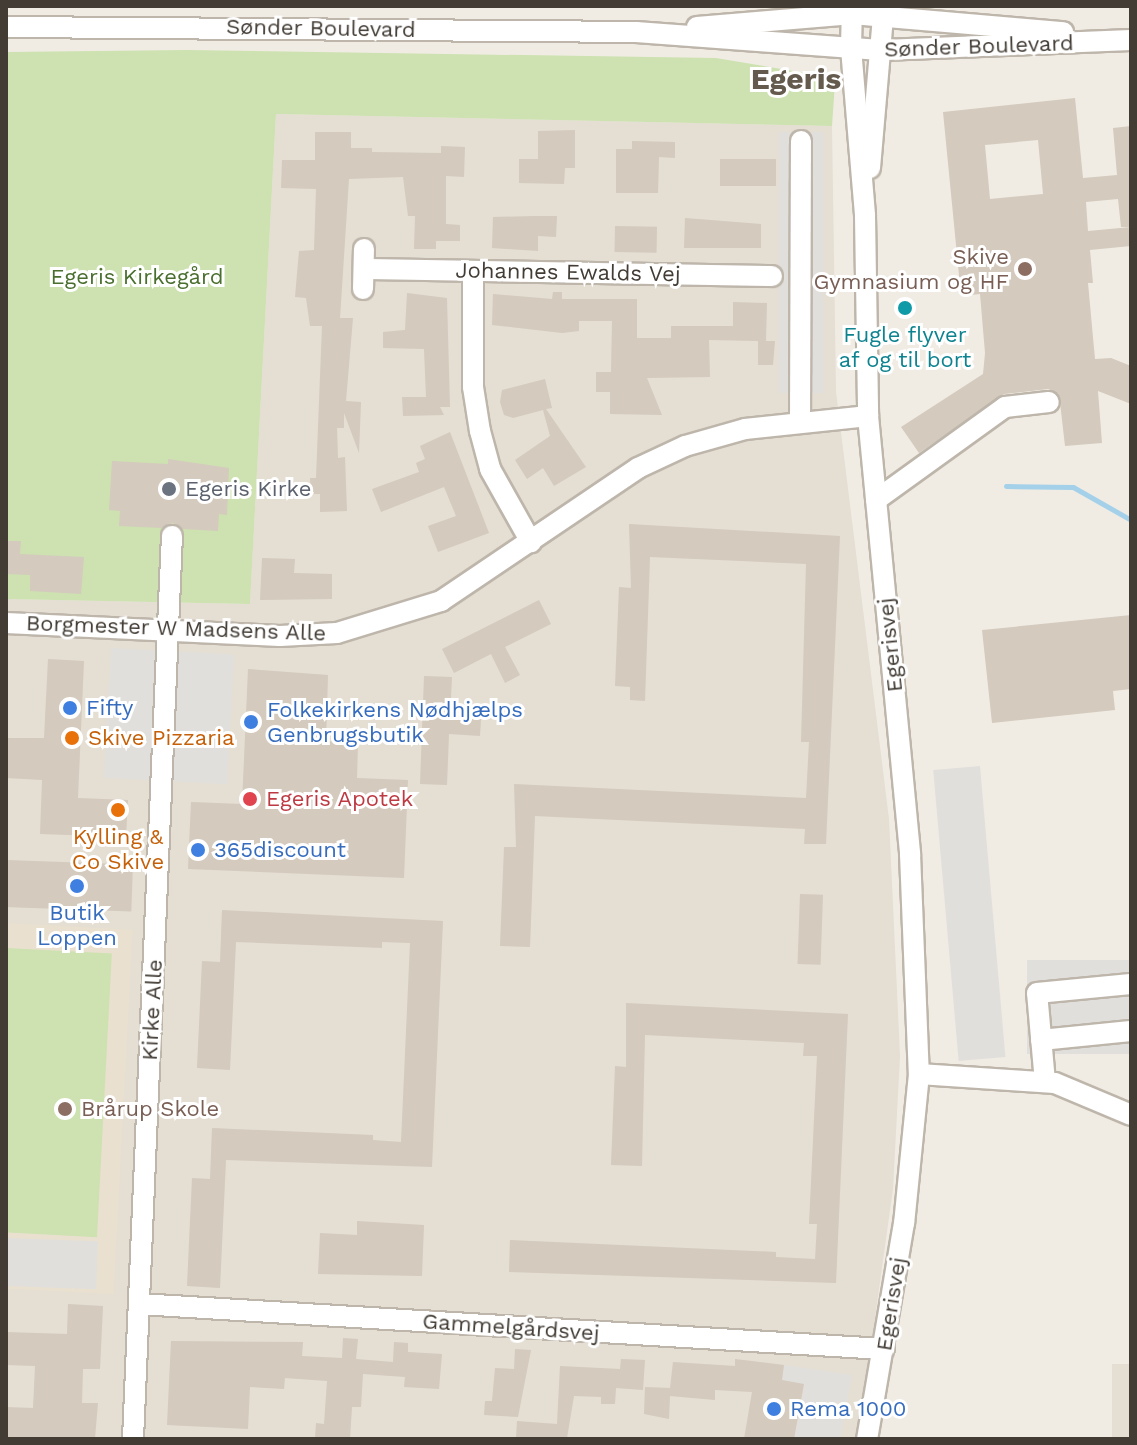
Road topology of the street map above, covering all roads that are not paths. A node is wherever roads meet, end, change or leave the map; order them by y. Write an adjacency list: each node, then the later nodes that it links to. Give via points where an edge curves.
1 (852, 10): 2 (street, Sønder Boulevard); 4 (street, Sønder Boulevard); 6 (street, Egerisvej)
2 (884, 10): 5 (street, Sønder Boulevard); 7 (street, Egerisvej)
3 (6, 27): 4 (street, Sønder Boulevard)
4 (636, 32): 6 (street, Sønder Boulevard)
5 (1131, 40): 7 (street, Sønder Boulevard)
6 (851, 48): 7 (street, Sønder Boulevard); 9 (street, Egerisvej)
7 (883, 50): 9 (street, Egerisvej)
8 (801, 141): 15 (street)
9 (865, 216): 14 (street, Egerisvej)
10 (364, 269): 11 (street, Johannes Ewalds Vej)
11 (473, 271): 12 (street, Johannes Ewalds Vej); 18 (street, via 473,387 480,431 490,469)
12 (772, 276)
13 (1049, 402): 16 (street, via 1005,407)
14 (868, 416): 15 (street, Borgmester W Madsens Alle); 16 (street, Egerisvej)
15 (800, 422): 18 (street, Borgmester W Madsens Alle, via 685,446 638,468)
16 (876, 500): 24 (street, Egerisvej, via 910,854)
17 (172, 536): 20 (street, Kirke Alle)
18 (531, 542): 20 (street, Borgmester W Madsens Alle, via 441,601 363,627 280,636)
19 (6, 623): 20 (street, Borgmester W Madsens Alle)
20 (170, 630): 27 (street, Kirke Alle)
21 (1131, 984): 23 (street, via 1037,993)
22 (1131, 1031): 23 (street)
23 (1041, 1040): 25 (street)
24 (919, 1074): 25 (street); 28 (street, Egerisvej)
25 (1045, 1082): 26 (street, via 1075,1089 1106,1108)
26 (1131, 1115)
27 (139, 1304): 28 (street, Gammelgårdsvej); 29 (street, Kirke Alle)
28 (884, 1349): 30 (street, Egerisvej)
29 (133, 1439)
30 (867, 1439)

